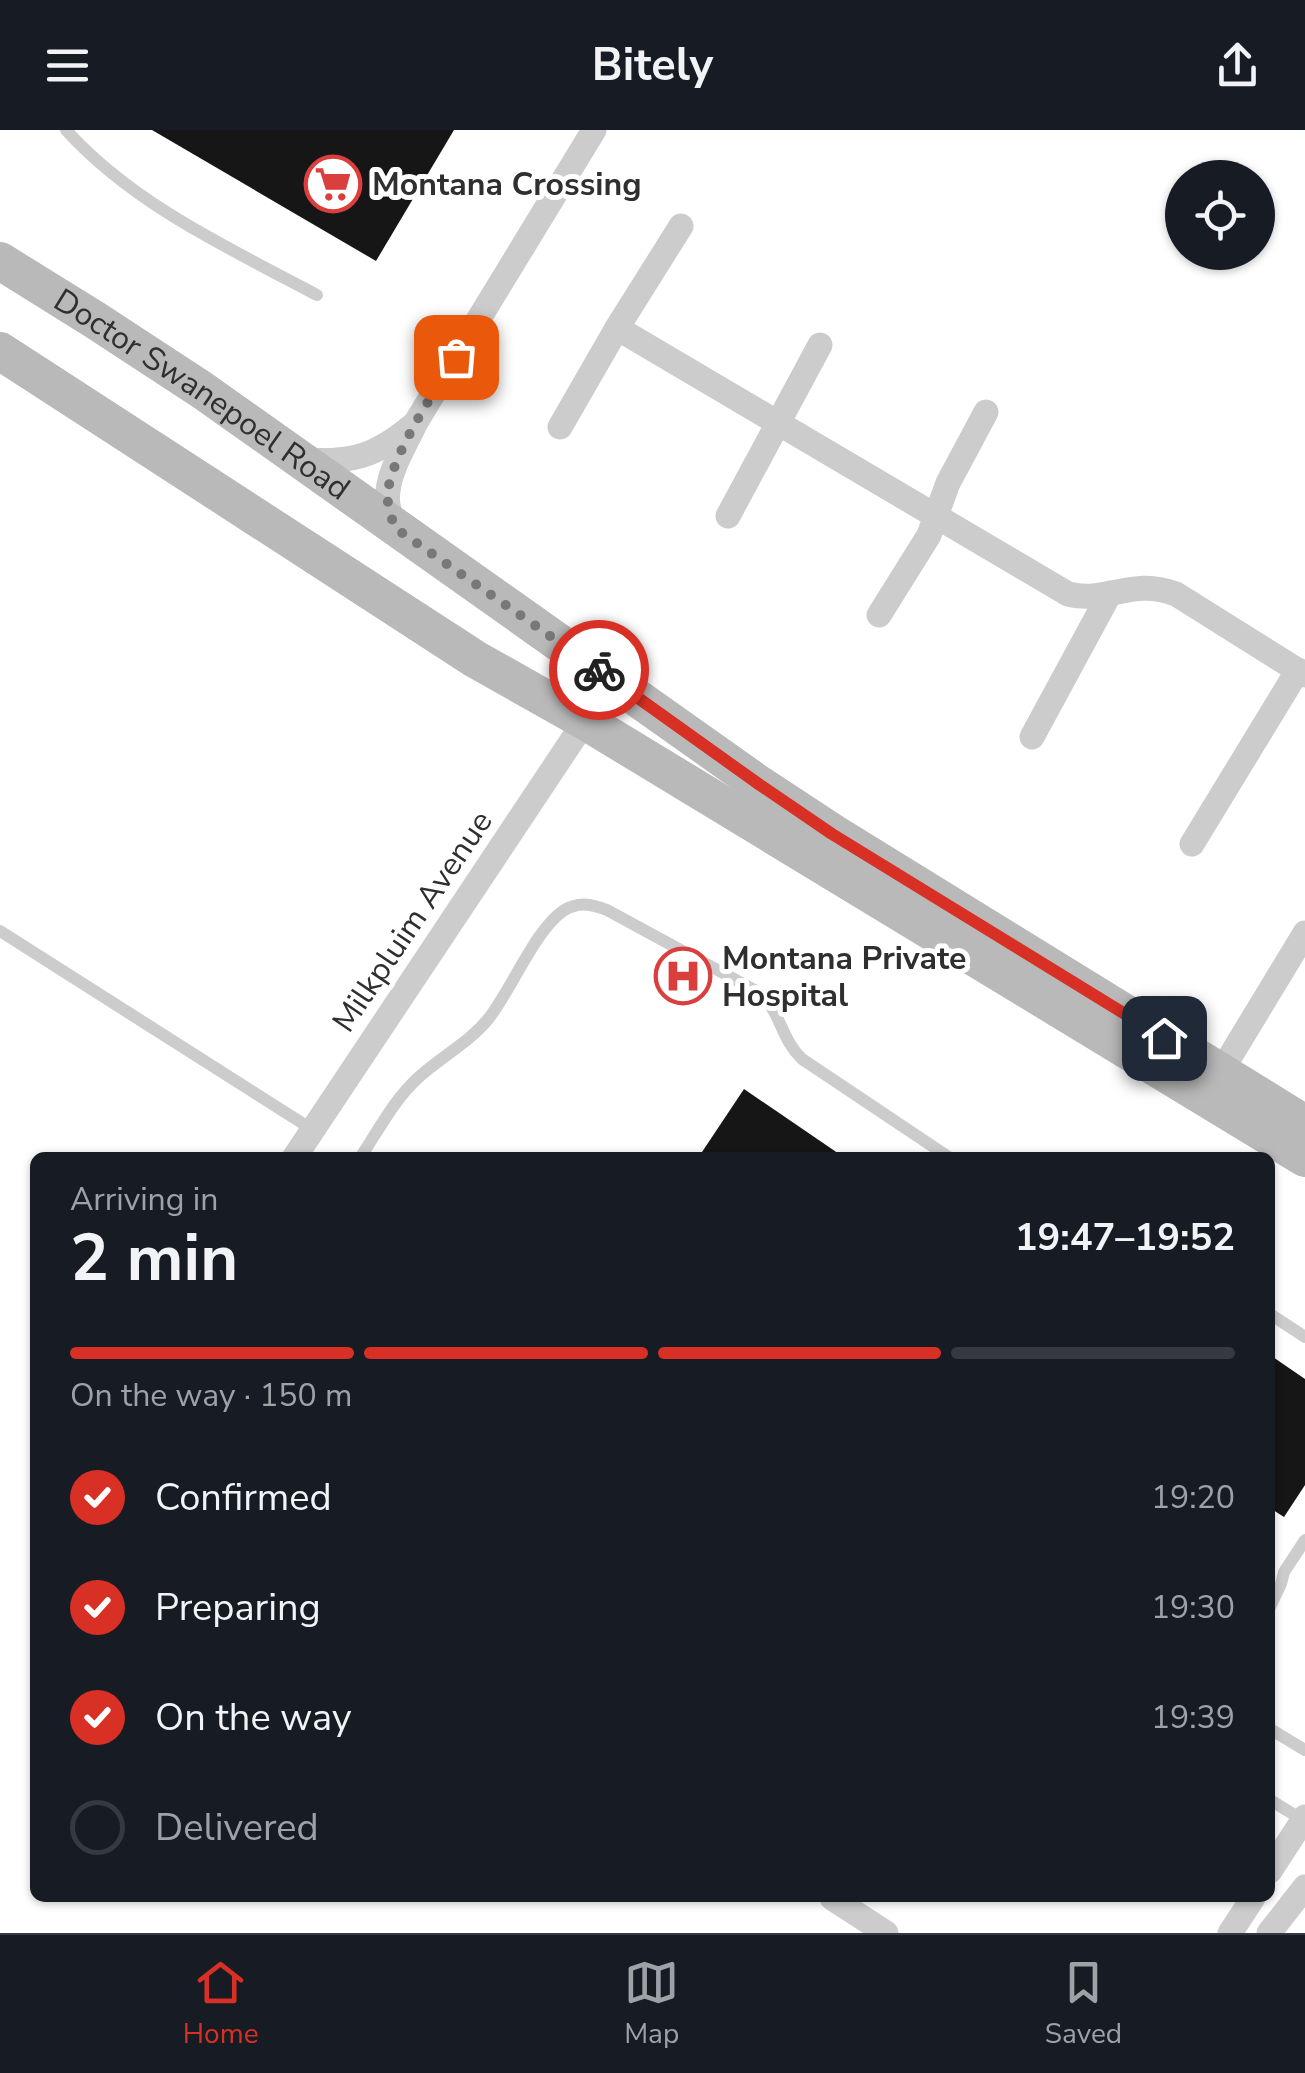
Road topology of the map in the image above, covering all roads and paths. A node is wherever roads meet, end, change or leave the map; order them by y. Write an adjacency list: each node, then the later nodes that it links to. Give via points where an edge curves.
1 (66, 130): 5 (lane, via 132,190)
2 (594, 130): 12 (street)
3 (681, 226): 6 (street)
4 (0, 261): 9 (main road, Doctor Swanepoel Road)
5 (317, 295)
6 (617, 328): 11 (street); 13 (street)
7 (820, 345): 11 (street)
8 (0, 351): 21 (main road, Doctor Swanepoel Road, via 475,659)
9 (163, 364): 14 (main road, Doctor Swanepoel Road); 21 (main road, via 226,428 583,688 592,698)
10 (986, 412): 16 (street)
11 (778, 421): 15 (street); 16 (street)
12 (416, 422): 14 (street, via 362,456); 17 (street, via 388,489)
13 (560, 427)
14 (300, 460): 17 (main road, Doctor Swanepoel Road)
15 (728, 516)
16 (937, 516): 18 (street, via 1068,594); 19 (street)
17 (395, 528): 26 (main road, Doctor Swanepoel Road, via 832,834)
18 (1110, 593): 20 (street, via 1158,588 1176,594); 22 (street)
19 (880, 614)
20 (1301, 672): 23 (street)
21 (585, 722): 26 (main road, Doctor Swanepoel Road); 28 (street, Milkpluim Avenue)
22 (1032, 737)
23 (1192, 844)
24 (0, 931): 28 (lane)
25 (1305, 933): 26 (street)
26 (1213, 1084): 27 (main road, Doctor Swanepoel Road); 32 (main road, Doctor Swanepoel Road)
27 (1305, 1124)
28 (312, 1130): 29 (street, Milkpluim Avenue)
29 (298, 1152)
30 (364, 1152): 31 (lane, via 415,1079 490,1016 553,920 576,904 592,904 758,992 802,1059)
31 (941, 1152)
32 (1305, 1158)
33 (1275, 1317): 34 (lane)
34 (1305, 1336)
35 (1305, 1540): 36 (lane)
36 (1284, 1572): 37 (lane); 38 (lane)
37 (1275, 1578)
38 (1275, 1597)
39 (1275, 1731): 40 (lane)
40 (1305, 1750)
41 (1275, 1803): 42 (lane)
42 (1304, 1819): 43 (street)
43 (1275, 1863)
44 (1305, 1888): 49 (street)
45 (841, 1902): 47 (street)
46 (1250, 1902): 48 (street)
47 (886, 1933)
48 (1230, 1933)
49 (1269, 1933)

